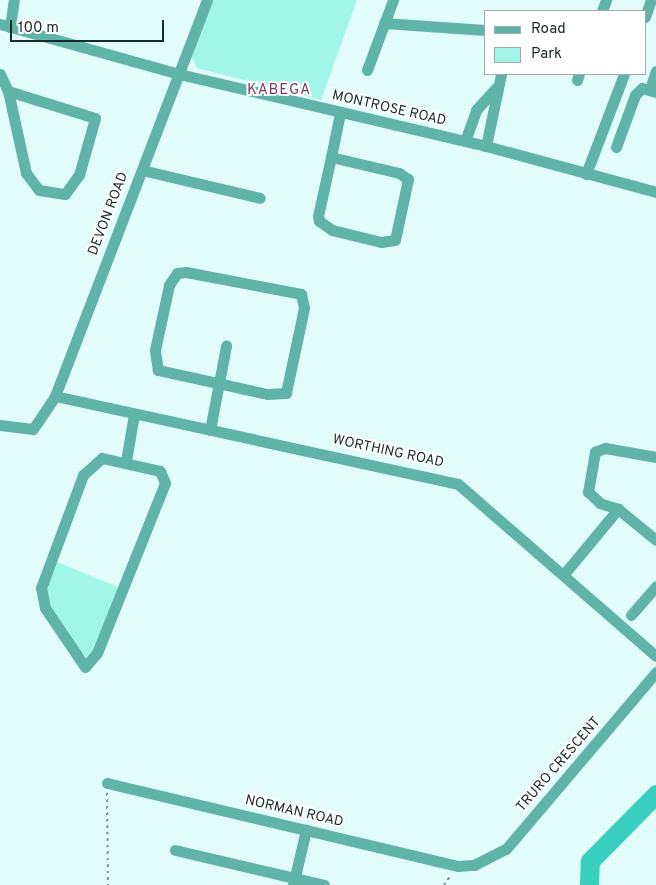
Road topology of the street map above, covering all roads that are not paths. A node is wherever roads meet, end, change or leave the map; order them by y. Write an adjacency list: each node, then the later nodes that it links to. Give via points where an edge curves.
1 (14, 0): 7 (street)
2 (207, 0): 12 (street, DEVON ROAD)
3 (393, 0): 6 (street)
4 (651, 0): 5 (street)
5 (646, 14)
6 (384, 23): 8 (street); 9 (street)
7 (5, 26): 12 (street, MONTROSE ROAD)
8 (483, 30)
9 (367, 70)
10 (656, 72): 16 (street)
11 (0, 74): 17 (street)
12 (179, 74): 18 (street, MONTROSE ROAD); 23 (street, DEVON ROAD)
13 (501, 75): 15 (street)
14 (624, 75): 24 (street)
15 (496, 88): 19 (street, via 476,110); 20 (street)
16 (653, 90): 21 (street, via 642,88 635,95)
17 (8, 91): 17 (street, via 29,178 40,190 65,194 79,174 96,126 95,118)
18 (340, 113): 19 (street, MONTROSE ROAD); 22 (street)
19 (465, 141): 20 (street, MONTROSE ROAD)
20 (486, 146): 24 (street, MONTROSE ROAD)
21 (616, 147)
22 (331, 157): 22 (street, via 399,173 408,180 395,240 381,242 332,230 319,221)
23 (142, 170): 26 (street); 29 (street, DEVON ROAD)
24 (586, 174): 25 (street, MONTROSE ROAD)
25 (656, 192)
26 (260, 198)
27 (226, 346): 28 (street)
28 (218, 384): 28 (street, via 268,394 286,393 304,308 301,294 186,272 174,276 155,365 165,374); 32 (street)
29 (55, 396): 30 (street, WORTHING ROAD); 31 (street, DEVON ROAD, via 43,419 26,431)
30 (134, 414): 32 (street, WORTHING ROAD); 34 (street)
31 (0, 425)
32 (210, 430): 37 (street, WORTHING ROAD, via 442,478 469,492)
33 (656, 457): 35 (street, via 605,448 595,452 588,492 600,503)
34 (126, 461): 34 (street, via 102,458 86,470 41,588 45,608 85,667 97,653 165,483 160,471)
35 (618, 509): 36 (street); 37 (street)
36 (656, 540)
37 (564, 574): 40 (street, WORTHING ROAD)
38 (656, 586): 39 (street)
39 (631, 615)
40 (656, 656)
41 (656, 672): 45 (street, TRURO CRESCENT, via 506,849)
42 (107, 783): 43 (street, NORMAN ROAD)
43 (306, 830): 45 (street, NORMAN ROAD, via 458,866); 46 (street)
44 (175, 850): 46 (street)
45 (474, 865)
46 (294, 882): 47 (street)
47 (324, 885)

